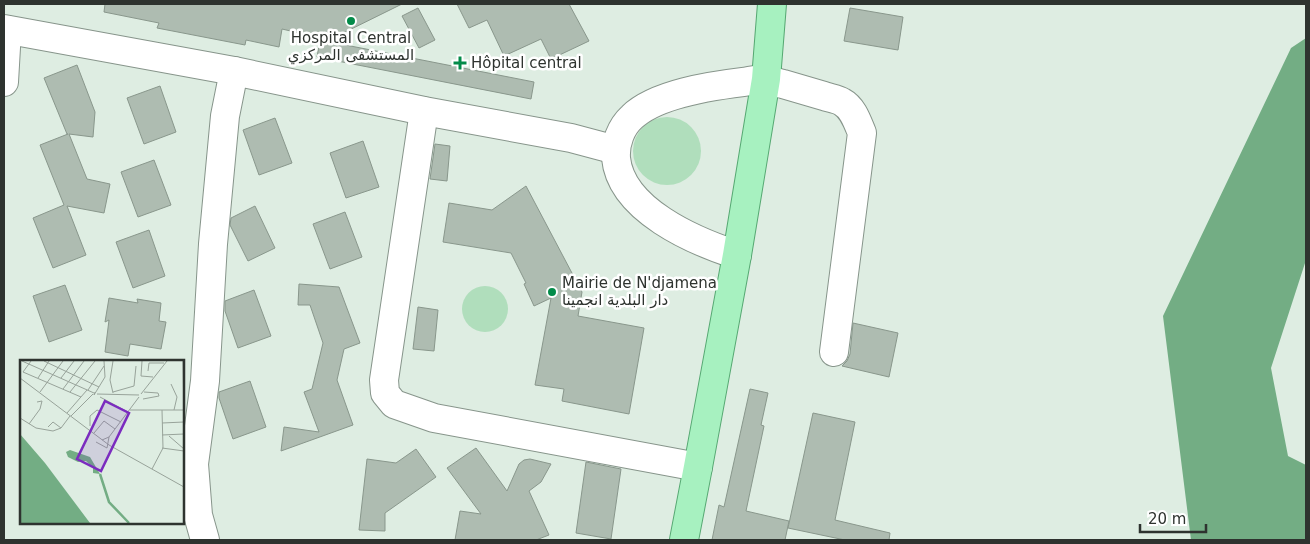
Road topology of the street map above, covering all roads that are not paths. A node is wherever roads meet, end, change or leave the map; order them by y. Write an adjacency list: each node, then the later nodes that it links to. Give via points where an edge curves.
1 (772, 4): 4 (main road)
2 (6, 30): 3 (street); 5 (street)
3 (234, 71): 6 (street); 11 (street, via 225,116 205,381 194,464 198,515)
4 (766, 79): 7 (street, via 701,89 658,101 632,116 617,141); 8 (main road); 9 (street, via 842,102 854,113 862,133)
5 (4, 82)
6 (424, 111): 7 (street, via 571,138); 10 (street, via 384,380 389,398 394,404 434,418)
7 (616, 150): 8 (street, via 617,165 626,187 642,206 710,246)
8 (737, 255): 10 (main road)
9 (834, 352)
10 (698, 467): 12 (main road)
11 (204, 540)
12 (684, 540)

